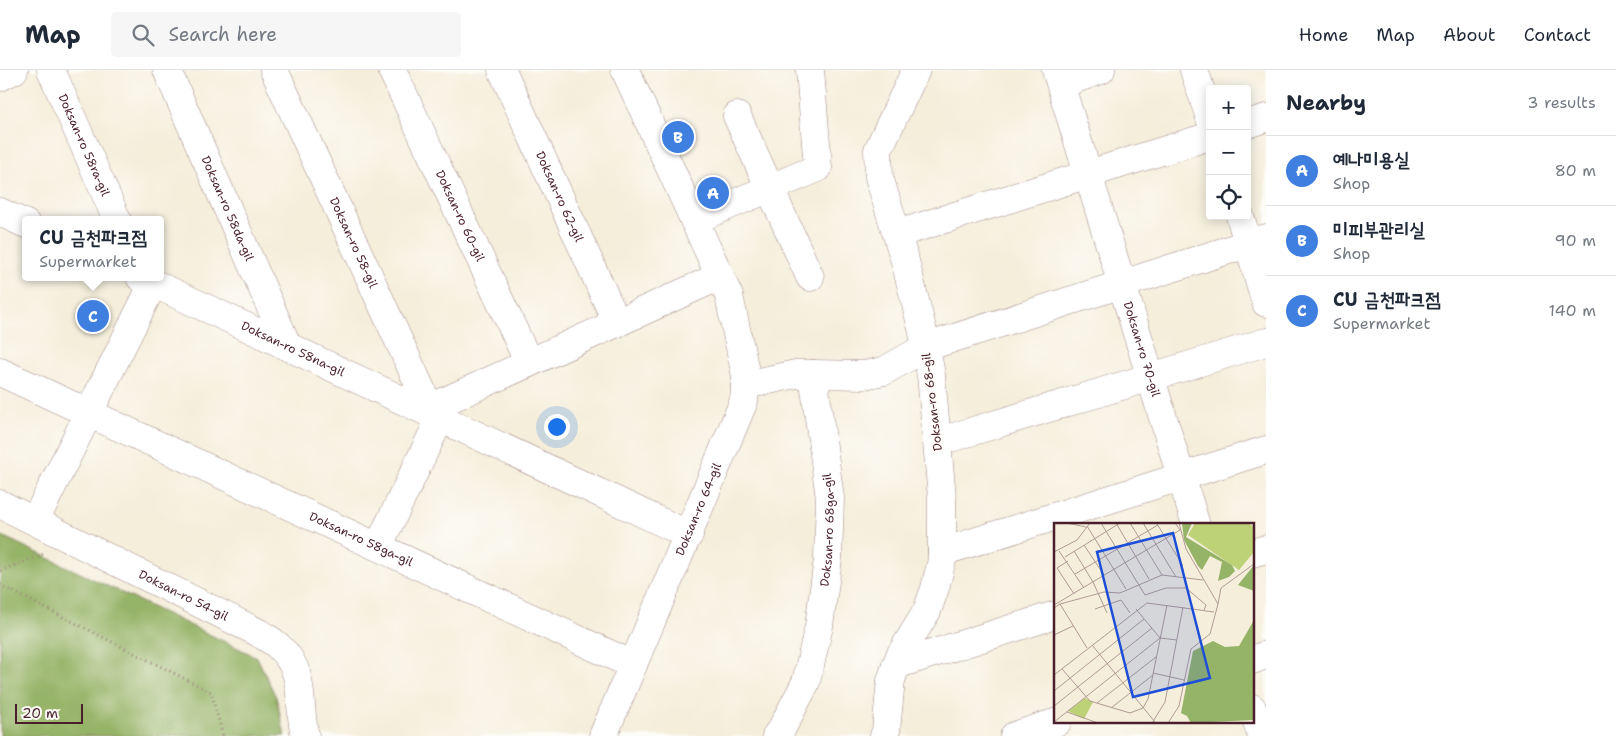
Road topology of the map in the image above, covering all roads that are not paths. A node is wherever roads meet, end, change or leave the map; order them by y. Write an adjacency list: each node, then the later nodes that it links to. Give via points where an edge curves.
1 (14, 70): 12 (street)
2 (51, 70): 22 (street, Doksan-ro 58ra-gil)
3 (168, 70): 36 (street, Doksan-ro 58da-gil)
4 (274, 70): 44 (street, Doksan-ro 58-gil)
5 (392, 70): 38 (street, Doksan-ro 60-gil)
6 (502, 70): 34 (street, Doksan-ro 62-gil)
7 (624, 70): 23 (street, Doksan-ro 64-gil)
8 (810, 70): 20 (street, via 818,168)
9 (916, 70): 26 (street, Doksan-ro 68-gil, via 878,150 879,177)
10 (1101, 70): 13 (street, Doksan-ro 70-gil)
11 (1194, 70): 14 (street)
12 (0, 77)
13 (1059, 77): 19 (street, Doksan-ro 70-gil)
14 (1206, 106)
15 (737, 116): 20 (street)
16 (1266, 118): 17 (street)
17 (1251, 123)
18 (1206, 137): 19 (street)
19 (1089, 174): 26 (street); 32 (street, Doksan-ro 70-gil)
20 (770, 188): 23 (street); 29 (street)
21 (0, 212): 25 (street)
22 (115, 216)
23 (694, 220): 28 (street, Doksan-ro 64-gil)
24 (1243, 220): 27 (street)
25 (22, 222)
26 (897, 234): 37 (street, Doksan-ro 68-gil)
27 (1257, 241): 32 (street); 33 (street)
28 (720, 276): 34 (street); 42 (street, Doksan-ro 64-gil, via 729,296 746,376)
29 (810, 277)
30 (144, 281): 43 (street, Doksan-ro 58na-gil)
31 (149, 281): 36 (street, Doksan-ro 58na-gil)
32 (1123, 284): 37 (street); 41 (street, Doksan-ro 70-gil)
33 (1266, 303)
34 (617, 323): 38 (street)
35 (1266, 342): 41 (street)
36 (288, 347): 44 (street, Doksan-ro 58na-gil)
37 (926, 347): 40 (street, via 884,371 864,375); 45 (street, Doksan-ro 68-gil)
38 (529, 363): 44 (street, via 440,404)
39 (0, 372): 43 (street, Doksan-ro 58ga-gil)
40 (813, 374): 42 (street, via 796,374); 64 (street, Doksan-ro 68ga-gil, via 830,498 828,559 819,626 806,682)
41 (1151, 377): 45 (street); 47 (street, Doksan-ro 70-gil)
42 (745, 385): 51 (street, Doksan-ro 64-gil, via 744,400)
43 (88, 414): 49 (street); 52 (street, Doksan-ro 58ga-gil)
44 (433, 415): 51 (street, Doksan-ro 58na-gil); 52 (street, via 435,429)
45 (937, 442): 53 (street, Doksan-ro 68-gil)
46 (1266, 450): 47 (street)
47 (1181, 477): 50 (street, Doksan-ro 70-gil); 53 (street)
48 (0, 504): 49 (street, Doksan-ro 54-gil)
49 (35, 521): 62 (street, Doksan-ro 54-gil, via 278,646 297,671)
50 (1195, 523)
51 (688, 535): 57 (street, Doksan-ro 64-gil)
52 (378, 547): 57 (street, Doksan-ro 58ga-gil)
53 (942, 552): 58 (street, Doksan-ro 68-gil, via 927,611)
54 (1054, 615): 58 (street)
55 (1266, 655): 56 (street)
56 (1254, 659)
57 (632, 665): 63 (street, Doksan-ro 64-gil)
58 (896, 665): 61 (street, Doksan-ro 68-gil, via 891,680)
59 (1254, 714): 66 (street)
60 (1054, 723): 65 (street)
61 (888, 734)
62 (305, 736)
63 (603, 736)
64 (776, 736)
65 (1014, 736)
66 (1262, 736)

